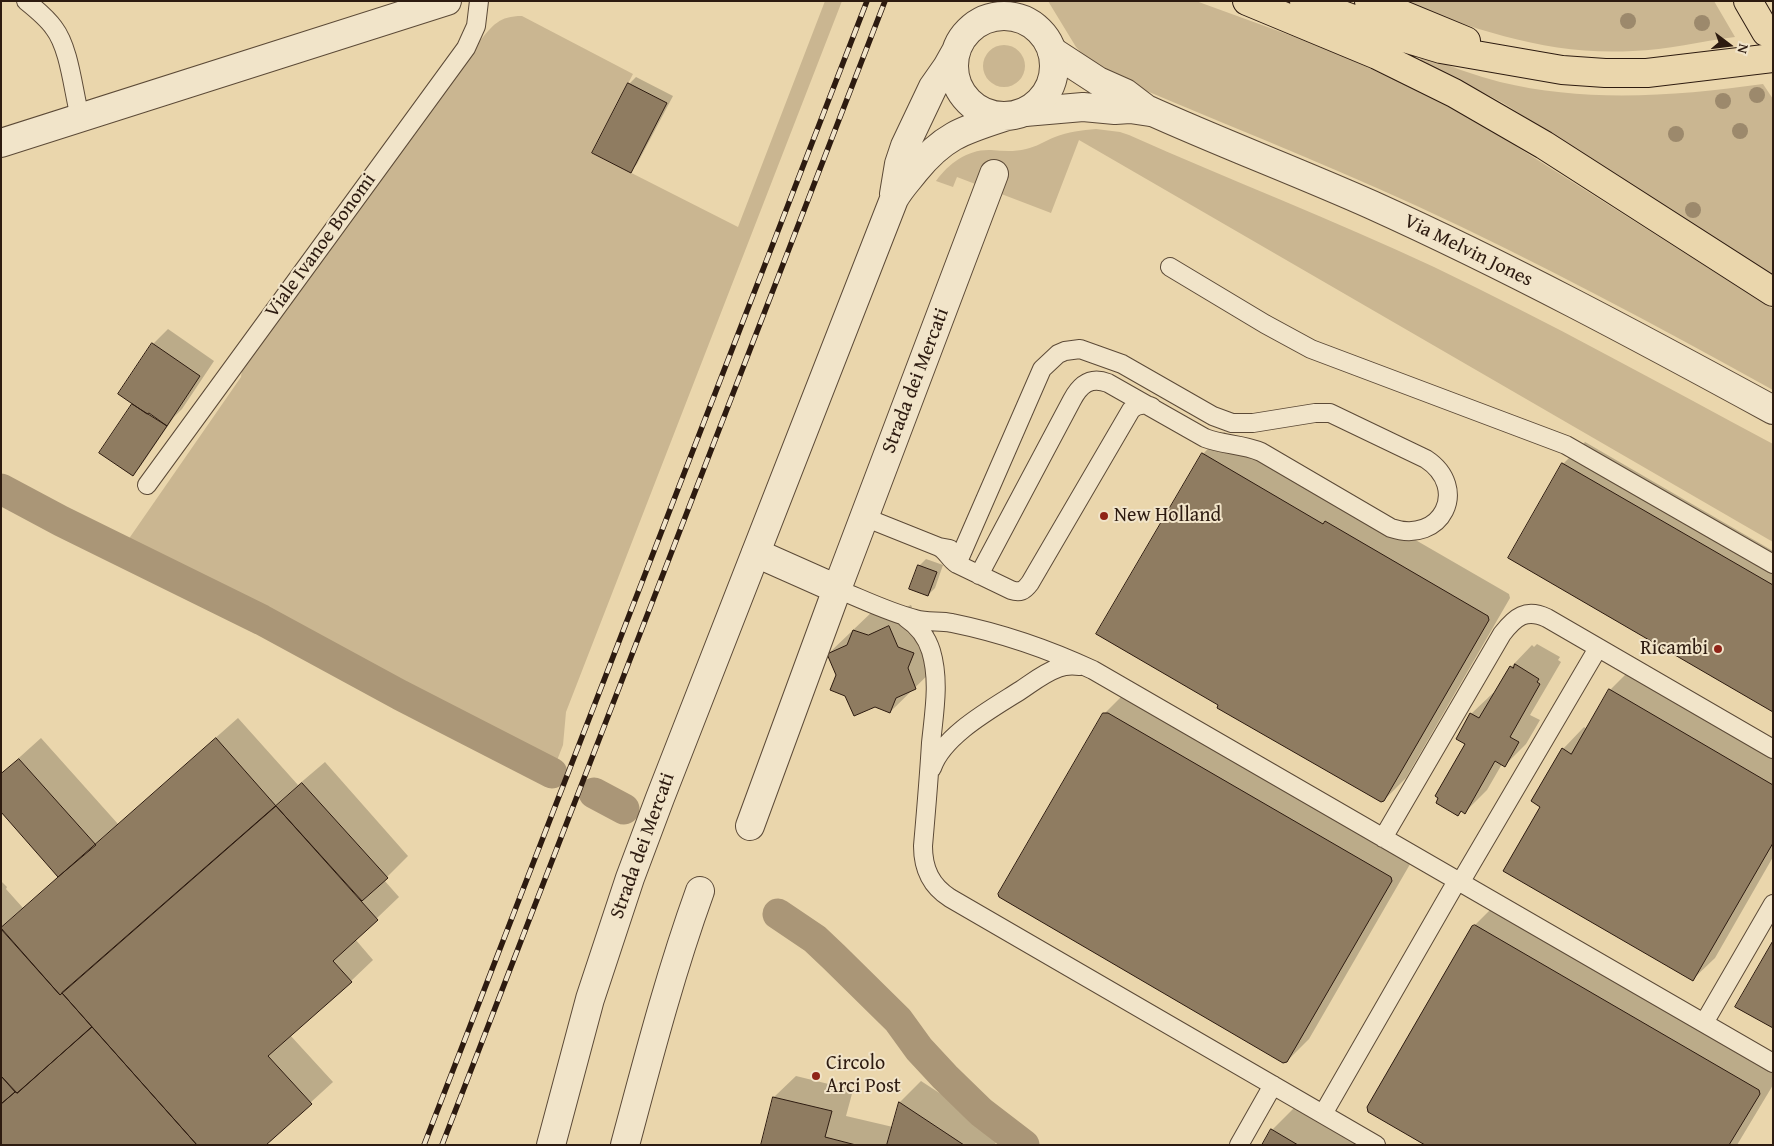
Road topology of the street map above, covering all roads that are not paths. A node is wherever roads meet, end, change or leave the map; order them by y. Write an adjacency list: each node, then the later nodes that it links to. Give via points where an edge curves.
1 (26, 1): 17 (lane, via 58,34)
2 (479, 1): 25 (lane, Viale Ivanoe Bonomi, via 476,26 466,48)
3 (980, 1): 12 (street, Strada dei Mercati)
4 (1032, 1): 11 (street, Strada dei Mercati)
5 (1247, 1): 22 (highway, via 1376,55 1454,93 1544,144)
6 (1304, 1): 14 (highway, via 1424,44)
7 (1369, 1): 14 (highway)
8 (1748, 1): 10 (highway)
9 (434, 3): 17 (street)
10 (1766, 32)
11 (1046, 41): 12 (street, Strada dei Mercati, via 1030,23 1020,18 996,16 974,26); 15 (street, Via Melvin Jones, via 1098,82 1125,93); 16 (street, Strada dei Mercati, via 1054,63 1050,86 1036,106)
12 (958, 47): 16 (street, Strada dei Mercati, via 954,60 956,80 964,97 988,113); 20 (street, Strada dei Mercati, via 933,87 905,146 898,164)
13 (1773, 58): 14 (highway, via 1647,73 1562,70)
14 (1508, 60)
15 (1154, 113): 16 (street, Via Melvin Jones, via 1130,108 1083,108); 24 (street, Via Melvin Jones, via 1371,205 1490,261)
16 (1016, 114): 20 (street, Strada dei Mercati, via 962,131 936,148 903,185)
17 (80, 117): 18 (street)
18 (1, 143)
19 (994, 174): 26 (street, Strada dei Mercati)
20 (891, 205): 29 (street, Strada dei Mercati)
21 (1170, 267): 31 (lane, via 1310,349 1566,445)
22 (1773, 292)
23 (1152, 407): 27 (lane, via 1205,438 1262,452 1391,528 1416,532 1428,528 1444,511 1448,486 1435,465 1339,417 1323,412 1253,423 1232,423 1122,364 1086,350 1072,349 1058,354 1042,369); 32 (lane, via 1139,405 1129,413 1026,588 1021,592 1014,591); 32 (lane, via 1102,380 1090,380 1080,388)
24 (1773, 410)
25 (147, 485)
26 (864, 516): 28 (lane); 33 (street, Strada dei Mercati)
27 (967, 539): 28 (lane, via 956,548); 30 (lane)
28 (939, 547): 30 (lane)
29 (756, 553): 33 (street); 48 (street, Strada dei Mercati, via 614,924 590,999)
30 (956, 564): 32 (lane)
31 (1773, 564)
32 (979, 574)
33 (837, 589): 34 (lane); 39 (street, Strada dei Mercati)
34 (895, 612): 36 (lane, via 926,622 950,622 1023,642); 38 (lane, via 918,628 934,663 935,702)
35 (1598, 648): 37 (lane); 40 (lane, via 1540,615 1527,614 1513,622 1498,640); 41 (lane)
36 (1093, 670): 38 (lane, via 1080,665 1058,668 1004,700 943,748 932,766); 40 (lane)
37 (1773, 749)
38 (928, 784): 46 (lane, via 923,858 930,878 943,893)
39 (750, 826)
40 (1383, 838): 41 (lane)
41 (1459, 882): 44 (lane); 47 (lane)
42 (700, 891): 49 (street, via 680,946)
43 (1773, 904): 44 (lane)
44 (1704, 1023): 45 (lane)
45 (1773, 1063)
46 (1273, 1085): 47 (lane); 50 (lane)
47 (1323, 1114): 51 (lane)
48 (551, 1145)
49 (625, 1145)
50 (1239, 1145)
51 (1376, 1145)

